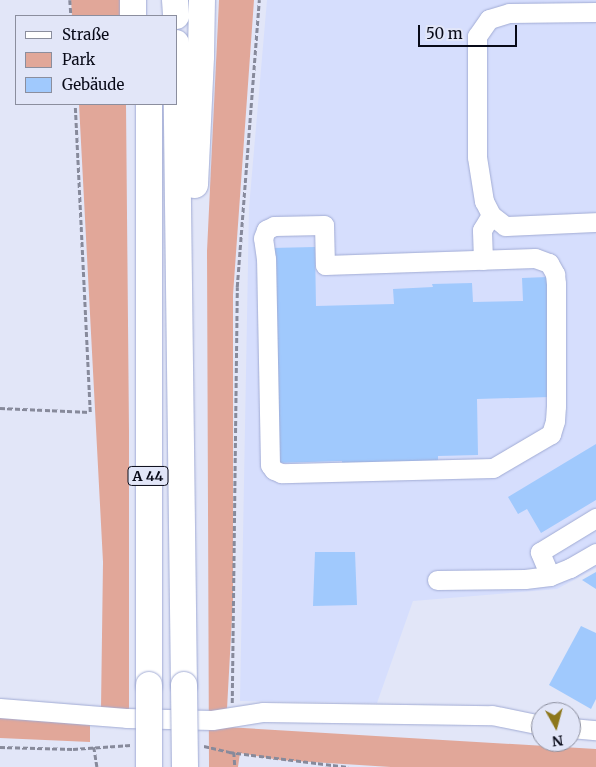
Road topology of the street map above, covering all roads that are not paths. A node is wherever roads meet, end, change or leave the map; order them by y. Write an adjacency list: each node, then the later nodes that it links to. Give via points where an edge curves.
1 (133, 0): 6 (highway)
2 (148, 0): 7 (highway)
3 (176, 0): 8 (highway)
4 (202, 0): 16 (highway, via 202,56)
5 (596, 12): 12 (street, via 509,13 489,20 477,36 477,157 484,200)
6 (133, 15)
7 (148, 15)
8 (176, 15)
9 (135, 105): 14 (highway)
10 (149, 105): 14 (highway, A 44)
11 (177, 105): 16 (highway, A 44)
12 (491, 215): 13 (street, via 505,226); 15 (street, via 482,230)
13 (596, 222)
14 (147, 246): 26 (highway, A 44, bridge)
15 (483, 260): 15 (street, via 325,265 324,225 274,226 266,230 263,238 270,465 274,470 281,473 493,468 551,434 556,406 555,274 549,263 535,258)
16 (182, 342): 25 (highway, A 44, bridge, via 184,685)
17 (596, 518): 19 (street, via 540,552)
18 (596, 553): 19 (street)
19 (550, 576): 20 (street)
20 (437, 580)
21 (0, 708): 22 (street, via 126,718 212,720 262,712 483,715)
22 (531, 722)
23 (581, 729): 24 (street)
24 (596, 730)
25 (191, 756)
26 (149, 767)

